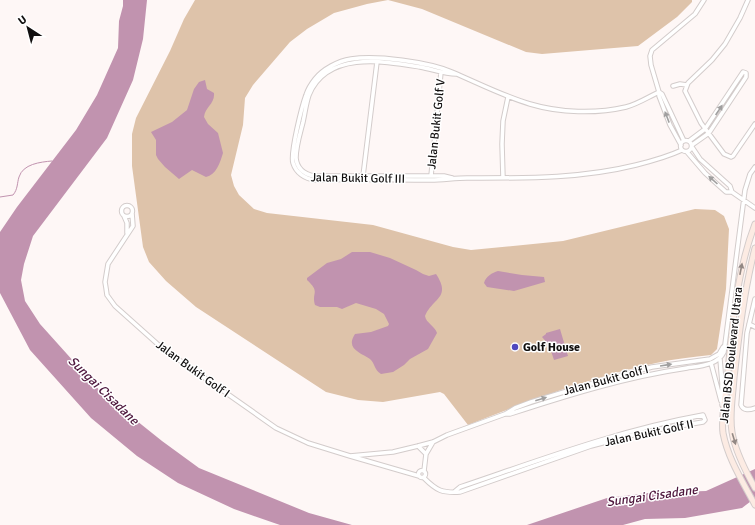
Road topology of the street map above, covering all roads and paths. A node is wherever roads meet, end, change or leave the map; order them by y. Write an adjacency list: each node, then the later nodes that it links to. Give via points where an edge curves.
1 (704, 0): 8 (street, via 695,14 652,50 651,65)
2 (748, 0): 6 (street, via 725,44)
3 (377, 62): 4 (street, Jalan Bukit Golf III); 19 (street); 19 (street, Jalan Bukit Golf III, via 342,65 319,80 308,100 296,154 298,166 310,175)
4 (441, 72): 5 (street, Jalan Bukit Golf III); 20 (street, Jalan Bukit Golf V)
5 (457, 74): 9 (street, Jalan Bukit Golf III); 21 (street, Jalan Bukit Golf III, via 390,60 358,58 338,62 318,76 309,88 303,104 292,159 299,173 312,179)
6 (687, 85): 7 (street); 12 (street, via 687,95)
7 (673, 86)
8 (659, 92): 9 (street, Jalan Bukit Golf III, via 626,107 594,111 551,109); 14 (street); 16 (street, one-way to 8, via 658,96)
9 (508, 97): 22 (street, via 502,129)
10 (730, 97): 10 (street, via 743,72 746,73 747,75); 12 (street, one-way to 10); 13 (street)
11 (755, 124): 13 (street, via 737,152 731,156 724,154)
12 (706, 129): 13 (street); 14 (street)
13 (708, 133): 15 (street)
14 (686, 141): 15 (street); 16 (street)
15 (692, 146): 17 (street); 23 (street, via 700,159 730,186)
16 (681, 147): 17 (street); 22 (street, Jalan Bukit Golf III, via 672,155 652,162 595,174)
17 (687, 152): 23 (street, one-way to 17, via 726,192)
18 (755, 167): 24 (street, via 750,174)
19 (363, 176): 20 (street, Jalan Bukit Golf III)
20 (431, 176): 21 (street, Jalan Bukit Golf III)
21 (453, 178): 22 (street, Jalan Bukit Golf III)
22 (503, 178)
23 (732, 192): 24 (street)
24 (744, 201): 25 (street); 34 (street)
25 (755, 208)
26 (132, 213): 27 (street); 27 (street, via 130,206 125,205 121,211); 29 (street, Jalan Bukit Golf I, via 133,226)
27 (124, 216): 29 (street)
28 (755, 224): 39 (main road, Jalan BSD Boulevard Utara, one-way to 28, via 739,279)
29 (127, 233): 44 (street, Jalan Bukit Golf I, via 108,264 105,282 115,306 162,348 276,428 308,443)
30 (755, 248): 49 (main road, Jalan BSD Boulevard Utara, one-way to 49, via 740,324 731,412 731,430 739,456)
31 (755, 299): 32 (street)
32 (749, 324): 33 (street); 38 (street, via 740,405 746,410)
33 (755, 327)
34 (724, 346): 35 (street); 36 (street)
35 (720, 359): 36 (street, Jalan Bukit Golf I); 37 (street)
36 (710, 361): 37 (street); 40 (street, Jalan Bukit Golf I, via 608,384 505,414)
37 (722, 404): 39 (street)
38 (755, 408)
39 (722, 426): 51 (main road, Jalan BSD Boulevard Utara, via 731,459)
40 (433, 442): 41 (street, Jalan Bukit Golf I); 43 (street)
41 (418, 446): 42 (street, Jalan Bukit Golf I); 43 (street)
42 (374, 454): 44 (street, Jalan Bukit Golf I); 45 (street)
43 (426, 454): 46 (street)
44 (350, 456): 45 (street, Jalan Bukit Golf I)
45 (374, 464): 47 (street, Jalan Bukit Golf I)
46 (424, 471): 47 (street, via 419,472); 48 (street)
47 (419, 476): 48 (street)
48 (424, 478): 50 (street, Jalan Bukit Golf II, via 440,491)
49 (755, 488)
50 (454, 492): 50 (street, Jalan Bukit Golf II, via 460,487 616,434 702,415 705,418 703,422 644,432 591,446)
51 (755, 505)

